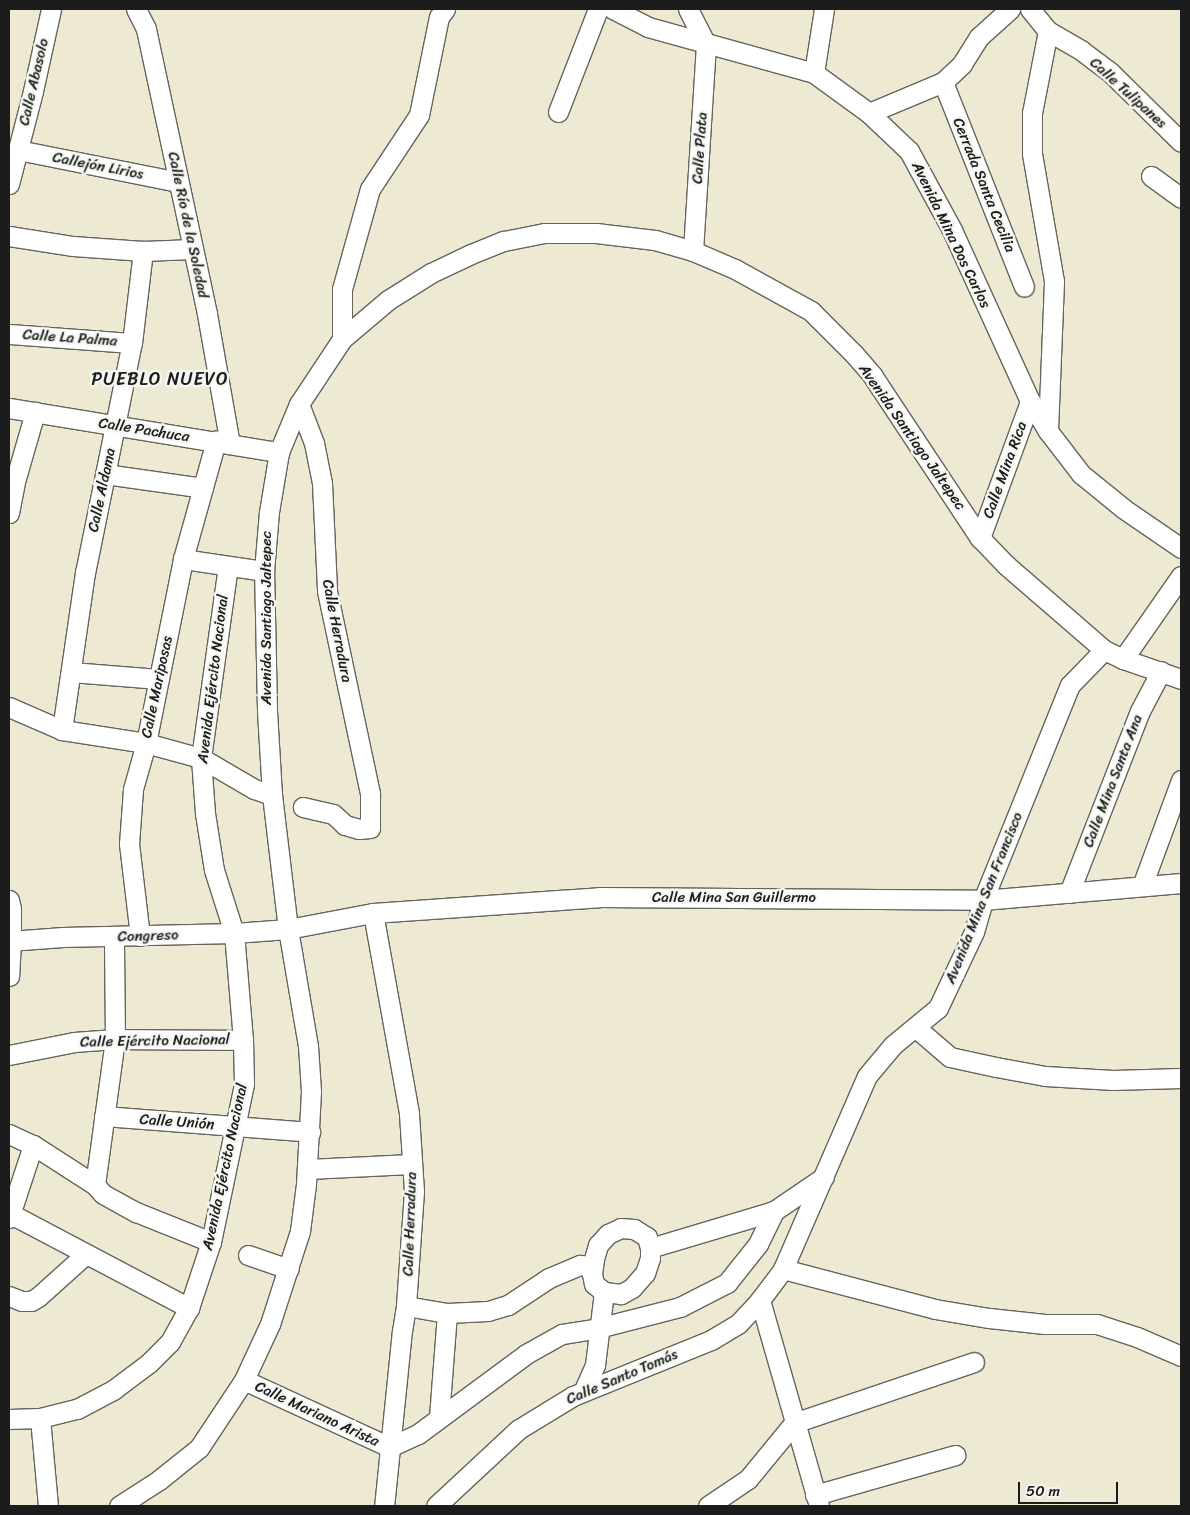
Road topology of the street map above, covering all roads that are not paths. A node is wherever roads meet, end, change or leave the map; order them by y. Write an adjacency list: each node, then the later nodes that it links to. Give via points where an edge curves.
1 (51, 9): 17 (street, Calle Abasolo)
2 (136, 9): 19 (street, Calle Río de la Soledad, via 146,29)
3 (445, 9): 28 (street, via 439,17 419,115 370,189 342,289)
4 (598, 9): 14 (street)
5 (613, 9): 11 (street, Avenida Mina Dos Carlos, via 648,27)
6 (688, 9): 11 (street)
7 (824, 9): 12 (street)
8 (1010, 9): 13 (street, via 979,37 962,64)
9 (1030, 9): 10 (street, Calle Tulipanes)
10 (1048, 30): 16 (street, Calle Tulipanes, via 1111,73); 35 (street, via 1032,113 1032,153 1054,281)
11 (706, 44): 12 (street, Avenida Mina Dos Carlos); 25 (street, Calle Plata)
12 (814, 73): 15 (street, Avenida Mina Dos Carlos)
13 (943, 82): 15 (street); 26 (street, Cerrada Santa Cecilia)
14 (558, 112)
15 (869, 113): 30 (street, Avenida Mina Dos Carlos, via 909,151 952,230)
16 (1181, 142)
17 (18, 150): 19 (street, Callejón Lirios); 20 (street, Calle Abasolo)
18 (1150, 176): 21 (street)
19 (178, 182): 23 (street, Calle Río de la Soledad)
20 (9, 184)
21 (1181, 198)
22 (9, 236): 24 (street, via 74,246)
23 (193, 249): 24 (street); 36 (street, Calle Río de la Soledad)
24 (143, 251): 29 (street, Calle Aldama)
25 (693, 251): 28 (street, Avenida Santiago Jaltepec, via 655,240 596,233 544,233 504,241 431,273 388,300); 41 (street, Avenida Santiago Jaltepec, via 768,285 811,311 872,375)
26 (1024, 287)
27 (9, 334): 29 (street, Calle La Palma)
28 (342, 339): 31 (street, Avenida Santiago Jaltepec)
29 (132, 342): 34 (street, Calle Aldama)
30 (1030, 402): 35 (street, Avenida Mina Dos Carlos); 41 (street, Calle Mina Rica)
31 (299, 404): 37 (street, Avenida Santiago Jaltepec); 59 (street, Calle Herradura, via 314,443 322,483 327,592 370,794 370,828 352,827 333,814)
32 (9, 408): 33 (street, Calle Pachuca)
33 (35, 412): 34 (street, Calle Pachuca); 40 (street)
34 (116, 425): 36 (street, Calle Pachuca); 38 (street, Calle Aldama)
35 (1048, 431): 42 (street, Avenida Mina Dos Carlos, via 1081,474 1124,509)
36 (223, 442): 37 (street, Calle Pachuca); 39 (street, Calle Mariposas)
37 (279, 452): 45 (street, Avenida Santiago Jaltepec)
38 (105, 474): 39 (street); 50 (street, Calle Aldama, via 85,573)
39 (203, 488): 43 (street, Calle Mariposas)
40 (9, 514)
41 (980, 538): 47 (street, Avenida Santiago Jaltepec, via 1006,565)
42 (1181, 548)
43 (182, 559): 44 (street); 51 (street, Calle Mariposas)
44 (228, 566): 45 (street); 56 (street, Avenida Ejército Nacional)
45 (264, 571): 58 (street, Avenida Santiago Jaltepec)
46 (1181, 576): 48 (street)
47 (1104, 650): 48 (street, Avenida Santiago Jaltepec); 64 (street, Avenida Mina San Francisco, via 1070,685)
48 (1123, 659): 49 (street, Avenida Santiago Jaltepec)
49 (1161, 671): 52 (street, Avenida Santiago Jaltepec); 62 (street, Calle Mina Santa Ana, via 1140,711)
50 (71, 672): 51 (street); 54 (street, Calle Aldama)
51 (159, 679): 55 (street, Calle Mariposas)
52 (1181, 679)
53 (9, 707): 54 (street)
54 (62, 730): 55 (street)
55 (146, 743): 56 (street); 68 (street, Calle Mariposas, via 133,789 129,844)
56 (201, 758): 58 (street, via 254,789); 67 (street, Avenida Ejército Nacional, via 214,870)
57 (1181, 780): 61 (street)
58 (272, 795): 66 (street, Avenida Santiago Jaltepec)
59 (303, 807)
60 (1181, 883): 61 (street, Calle Mina San Guillermo)
61 (1142, 886): 62 (street, Calle Mina San Guillermo)
62 (1069, 893): 64 (street, Calle Mina San Guillermo)
63 (9, 900): 70 (street)
64 (982, 900): 65 (street, Calle Mina San Guillermo, via 599,897); 72 (street, Avenida Mina San Francisco, via 974,932 938,1008)
65 (373, 914): 66 (street, Calle Mina San Guillermo); 82 (street, Calle Herradura, via 409,1114)
66 (288, 929): 67 (street, Congreso); 79 (street, Avenida Santiago Jaltepec, via 308,1046)
67 (234, 933): 68 (street, Congreso); 74 (street, Avenida Ejército Nacional)
68 (140, 936): 69 (street, Congreso)
69 (114, 937): 70 (street, Congreso); 73 (street)
70 (10, 941): 71 (street)
71 (9, 976)
72 (915, 1027): 76 (street, via 950,1057 996,1067 1045,1076 1113,1080); 84 (street, Avenida Mina San Francisco, via 893,1045 867,1076)
73 (114, 1039): 74 (street, Calle Ejército Nacional); 75 (street, Calle Ejército Nacional, via 74,1042); 77 (street)
74 (243, 1040): 78 (street, Avenida Ejército Nacional, via 244,1084)
75 (9, 1055)
76 (1181, 1078)
77 (104, 1116): 78 (street, Calle Unión); 85 (street)
78 (236, 1126): 79 (street, Calle Unión); 88 (street, Avenida Ejército Nacional)
79 (310, 1132): 83 (street, Avenida Santiago Jaltepec)
80 (9, 1134): 81 (street)
81 (33, 1145): 85 (street); 87 (street)
82 (412, 1164): 83 (street); 98 (street, Calle Herradura, via 414,1191)
83 (307, 1169): 93 (street, Avenida Santiago Jaltepec, via 300,1231)
84 (824, 1177): 86 (street); 94 (street, Avenida Mina San Francisco)
85 (95, 1185): 88 (street, via 103,1194 136,1212)
86 (774, 1210): 89 (street); 101 (street, via 758,1244 727,1283 680,1307)
87 (9, 1215): 90 (street)
88 (211, 1242): 99 (street, Avenida Ejército Nacional)
89 (650, 1248): 92 (street, via 647,1237 634,1229 621,1228 608,1234 598,1245); 95 (street, via 645,1273 632,1288 621,1294)
90 (86, 1254): 96 (street, via 31,1301); 99 (street)
91 (248, 1255): 93 (street)
92 (592, 1267): 95 (street, via 594,1284); 100 (street, via 580,1265 549,1278 508,1305 488,1311)
93 (289, 1269): 104 (street, Avenida Santiago Jaltepec, via 270,1324)
94 (783, 1269): 97 (street, Calle Santo Tomás); 102 (street, via 935,1309 1036,1323 1097,1324 1137,1336)
95 (604, 1292): 101 (street)
96 (9, 1296)
97 (760, 1300): 105 (street, Calle Santo Tomás, via 738,1324 711,1340); 109 (street)
98 (406, 1306): 100 (street); 110 (street, Calle Herradura)
99 (189, 1308): 107 (street, Avenida Ejército Nacional, via 170,1342 149,1363 113,1390 77,1409)
100 (447, 1313): 106 (street)
101 (598, 1328): 105 (street, via 595,1365); 106 (street, via 562,1334 526,1354)
102 (1181, 1356)
103 (974, 1362): 109 (street)
104 (244, 1380): 110 (street, Calle Mariano Arista); 114 (street, Avenida Santiago Jaltepec, via 199,1448)
105 (583, 1392): 116 (street, Calle Santo Tomás, via 520,1429)
106 (440, 1416): 110 (street, via 418,1434)
107 (40, 1418): 108 (street, Avenida Ejército Nacional); 113 (street)
108 (9, 1419)
109 (794, 1423): 112 (street); 117 (street, via 748,1479)
110 (390, 1447): 115 (street, Calle Herradura)
111 (955, 1455): 112 (street)
112 (817, 1501)
113 (48, 1506)
114 (119, 1506)
115 (384, 1506)
116 (436, 1506)
117 (708, 1506)

